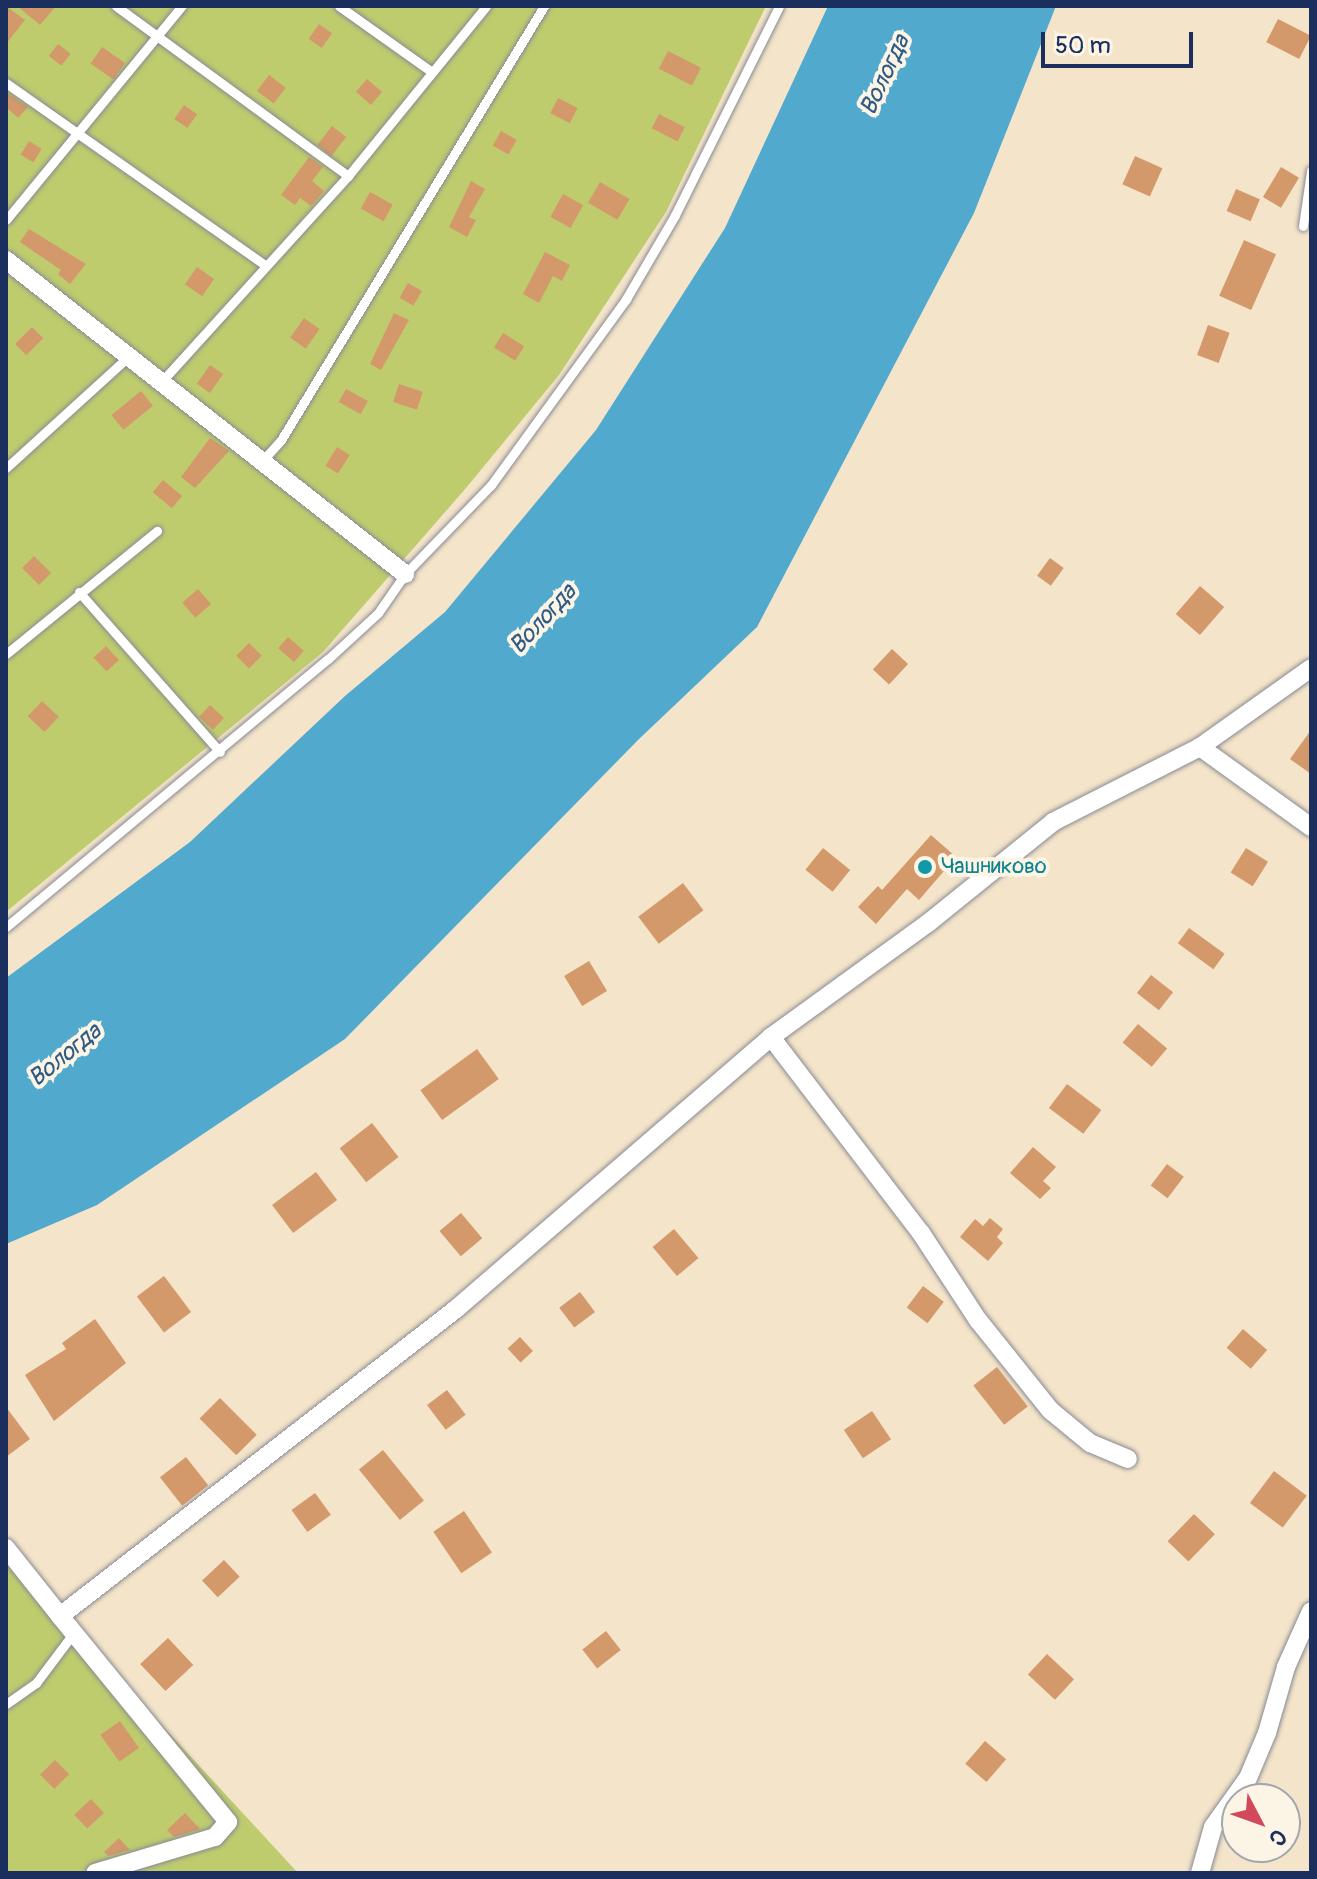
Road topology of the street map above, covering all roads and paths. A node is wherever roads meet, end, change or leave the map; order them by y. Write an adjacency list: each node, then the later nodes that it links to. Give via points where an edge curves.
1 (116, 6): 7 (lane)
2 (182, 6): 7 (lane)
3 (339, 6): 8 (lane)
4 (486, 6): 8 (lane)
5 (544, 6): 19 (lane, via 281,440)
6 (779, 6): 22 (lane, via 675,215 626,299 491,485)
7 (157, 35): 10 (lane); 12 (lane)
8 (432, 72): 12 (lane)
9 (6, 83): 10 (lane)
10 (79, 135): 13 (lane); 16 (lane)
11 (1311, 171): 14 (lane)
12 (348, 176): 16 (lane)
13 (6, 220)
14 (1303, 226)
15 (6, 260): 17 (street)
16 (264, 264): 18 (lane)
17 (130, 355): 18 (street); 20 (lane)
18 (163, 380): 19 (street)
19 (264, 459): 22 (street)
20 (6, 468)
21 (157, 531): 23 (lane)
22 (405, 574): 27 (lane, via 378,613)
23 (79, 592): 24 (lane); 27 (lane)
24 (6, 654)
25 (1311, 668): 26 (street)
26 (1200, 747): 28 (street); 30 (street, via 1053,822 928,923)
27 (220, 752): 29 (lane)
28 (1311, 827)
29 (6, 927)
30 (771, 1037): 31 (street, via 1050,1410 1090,1443); 34 (street, via 456,1309)
31 (1128, 1459)
32 (6, 1548): 34 (street)
33 (1311, 1611): 38 (street, via 1248,1778 1213,1827)
34 (60, 1616): 35 (street)
35 (75, 1631): 36 (lane, via 36,1683); 37 (street, via 117,1692 228,1822 215,1837)
36 (6, 1704)
37 (95, 1873)
38 (1200, 1873)

